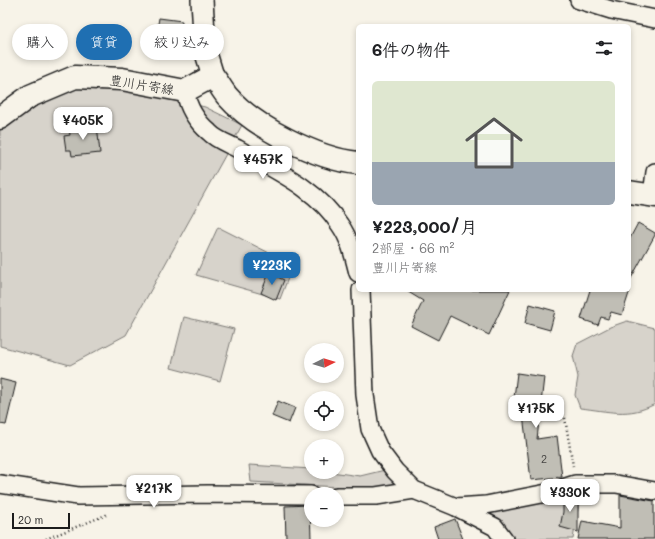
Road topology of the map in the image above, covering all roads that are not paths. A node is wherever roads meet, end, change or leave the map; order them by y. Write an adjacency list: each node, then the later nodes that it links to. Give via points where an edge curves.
1 (202, 0): 4 (street, via 205,50)
2 (579, 0): 3 (street)
3 (655, 19)
4 (214, 76): 5 (main road, 豊川片寄線); 7 (main road, via 227,96 271,131 300,147)
5 (185, 91): 6 (main road, 豊川片寄線, via 122,79 75,77 30,96); 11 (street, via 187,103 195,117 210,134 303,187 323,204 341,225)
6 (0, 118)
7 (356, 162)
8 (655, 172): 10 (street)
9 (631, 192): 10 (main road)
10 (654, 196)
11 (356, 265)
12 (361, 292): 14 (street, via 365,395 370,429 380,451)
13 (0, 484): 16 (street, via 78,496)
14 (414, 490): 17 (street, via 376,496); 18 (street)
15 (655, 491): 18 (street, via 616,484 575,484 547,493 486,505)
16 (304, 495)
17 (344, 496)
18 (456, 507): 19 (street, via 495,527)
19 (504, 539)

